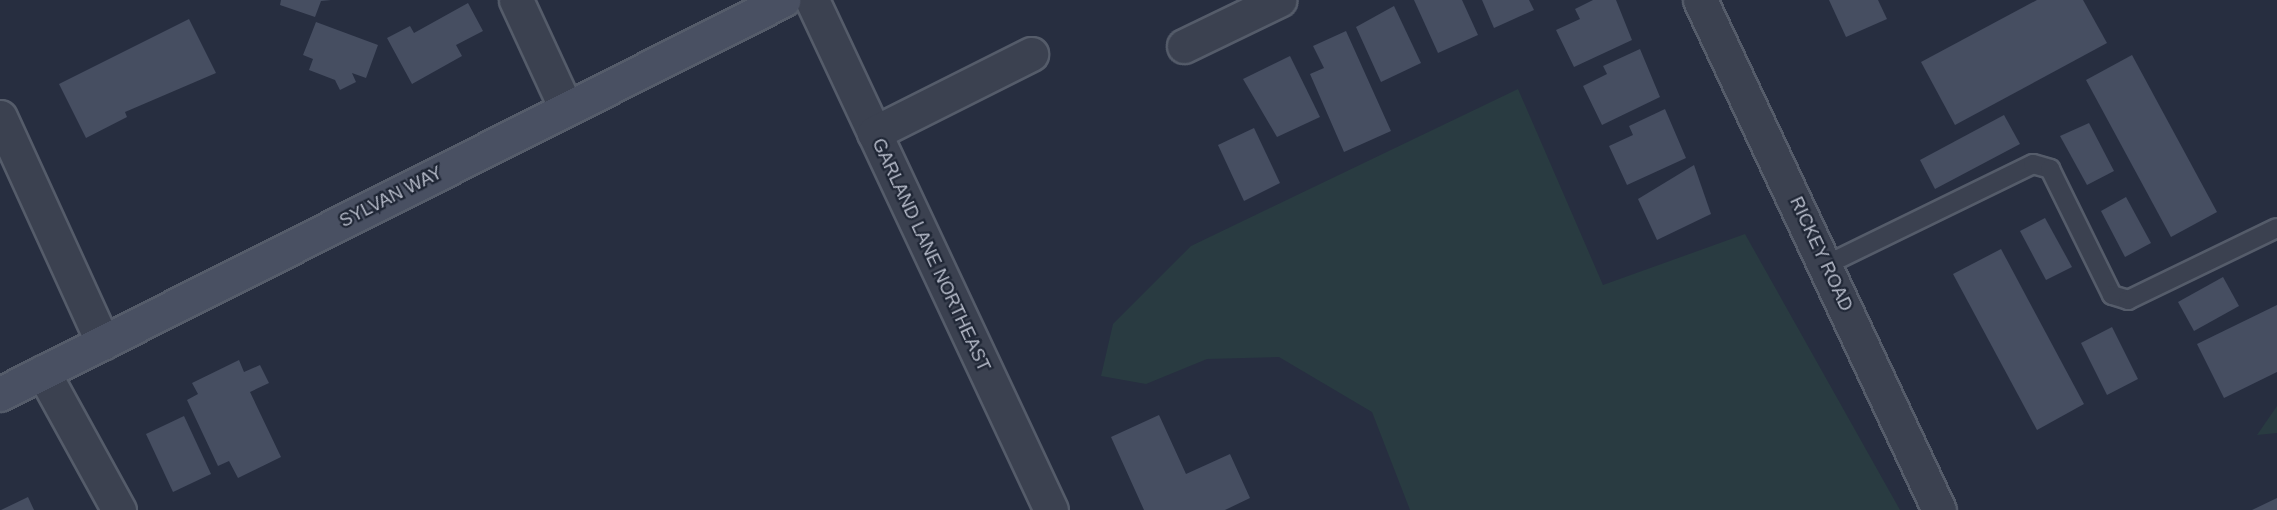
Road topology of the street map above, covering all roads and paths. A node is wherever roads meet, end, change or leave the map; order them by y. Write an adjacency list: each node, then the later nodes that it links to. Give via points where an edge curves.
1 (516, 0): 8 (street)
2 (783, 0): 8 (main road, SYLVAN WAY)
3 (812, 0): 10 (street, GARLAND LANE NORTHEAST)
4 (1279, 0): 6 (street)
5 (1700, 0): 12 (street, RICKEY ROAD)
6 (1184, 46)
7 (1031, 54): 10 (street)
8 (566, 108): 13 (main road, SYLVAN WAY)
9 (0, 117): 13 (street)
10 (874, 133): 17 (street, GARLAND LANE NORTHEAST)
11 (2277, 228): 12 (lane, via 2128,300 2112,295 2049,169 2033,164)
12 (1826, 265): 18 (street, RICKEY ROAD)
13 (103, 344): 14 (main road, SYLVAN WAY)
14 (43, 372): 15 (main road, SYLVAN WAY); 16 (street)
15 (0, 394)
16 (119, 510)
17 (1051, 510)
18 (1939, 510)

